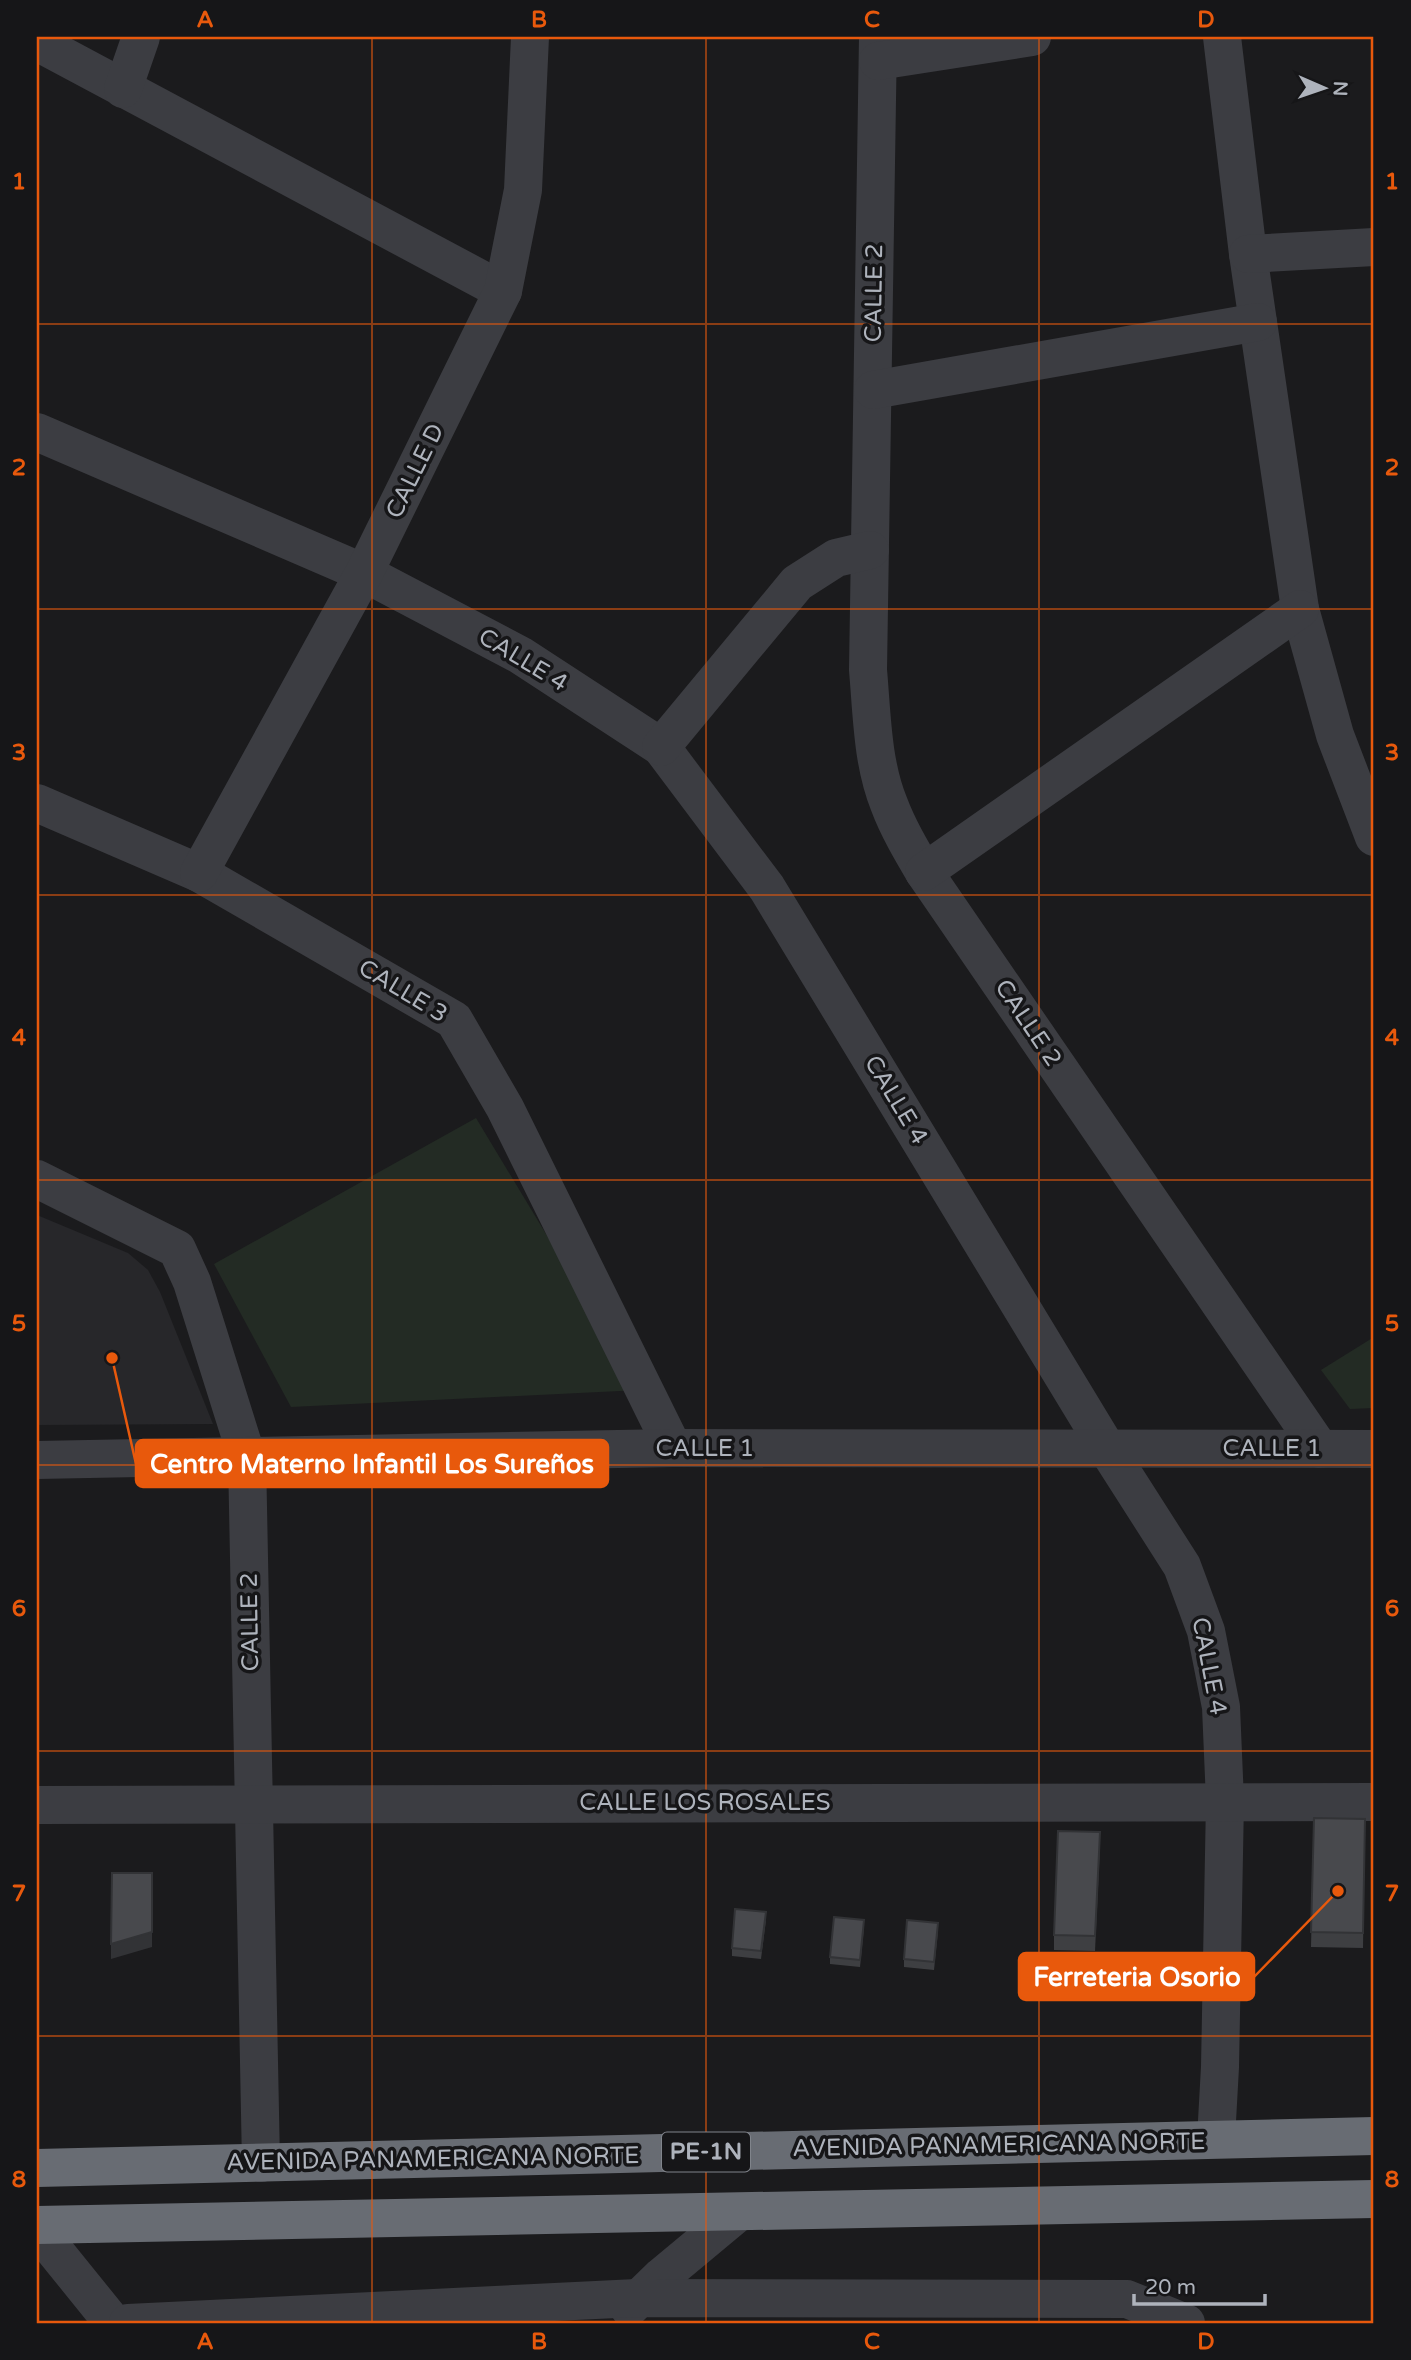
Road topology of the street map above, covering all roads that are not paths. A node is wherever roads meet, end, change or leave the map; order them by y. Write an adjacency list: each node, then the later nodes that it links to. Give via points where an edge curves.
1 (141, 37): 7 (street)
2 (530, 37): 10 (street, CALLE D, via 523,190)
3 (1032, 37): 6 (street)
4 (1222, 37): 9 (street)
5 (37, 42): 7 (street)
6 (878, 49): 12 (street, CALLE 2)
7 (123, 89): 10 (street)
8 (1374, 247): 9 (street)
9 (1248, 254): 11 (street)
10 (503, 291): 15 (street, CALLE D)
11 (1258, 322): 12 (street); 16 (street)
12 (873, 390): 14 (street, CALLE 2)
13 (37, 432): 15 (street, CALLE 4)
14 (870, 550): 17 (street, via 836,558 797,583); 20 (street, CALLE 2, via 868,670 875,749 888,802)
15 (364, 573): 17 (street, CALLE 4, via 520,655); 21 (street, CALLE D)
16 (1300, 609): 19 (street, via 1335,735); 20 (street)
17 (662, 747): 23 (street, CALLE 4, via 767,888)
18 (37, 803): 21 (street, CALLE 3)
19 (1374, 837)
20 (924, 872): 25 (street, CALLE 2)
21 (199, 873): 24 (street, CALLE 3, via 454,1020 505,1108)
22 (37, 1179): 27 (street, CALLE 2, via 177,1249 192,1282)
23 (1106, 1447): 24 (street, CALLE 1); 25 (street, CALLE 1); 29 (street, CALLE 4, via 1182,1566 1206,1631 1221,1707)
24 (673, 1448): 27 (street, CALLE 1)
25 (1320, 1449): 26 (street, CALLE 1)
26 (1374, 1449)
27 (247, 1457): 28 (street, CALLE 1); 31 (street, CALLE 2)
28 (37, 1460)
29 (1225, 1801): 30 (street, CALLE LOS ROSALES); 31 (street, CALLE LOS ROSALES); 34 (street, CALLE 4)
30 (1374, 1802)
31 (254, 1803): 32 (street, CALLE LOS ROSALES); 35 (street, CALLE 2)
32 (37, 1805)
33 (1374, 2136): 34 (highway, AVENIDA PANAMERICANA NORTE / PE-1N)
34 (1216, 2139): 35 (highway, AVENIDA PANAMERICANA NORTE / PE-1N)
35 (261, 2163): 36 (highway, AVENIDA PANAMERICANA NORTE / PE-1N)
36 (37, 2168)
37 (1374, 2199): 38 (highway)
38 (739, 2212): 39 (highway); 40 (street)
39 (37, 2227): 41 (street)
40 (627, 2311): 42 (street); 43 (street, via 1127,2299)
41 (113, 2323)
42 (128, 2323)
43 (1186, 2323)

